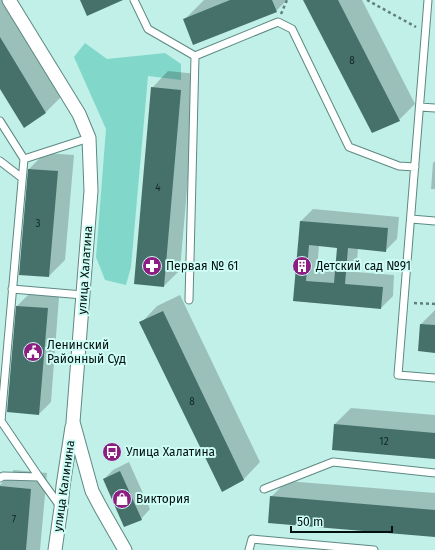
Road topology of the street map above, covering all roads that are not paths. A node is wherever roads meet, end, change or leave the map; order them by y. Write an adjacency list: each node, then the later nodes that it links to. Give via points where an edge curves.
1 (9, 0): 8 (street, улица Халатина, via 79,114)
2 (134, 0): 4 (lane, via 148,29)
3 (428, 0): 5 (lane)
4 (195, 56): 11 (lane, via 278,22 292,28 349,147 399,166); 17 (lane)
5 (420, 107): 6 (lane); 11 (lane)
6 (435, 108)
7 (0, 121): 9 (lane)
8 (89, 138): 9 (lane); 16 (street, улица Халатина, via 91,191)
9 (24, 159): 12 (lane)
10 (0, 161): 12 (lane)
11 (415, 167): 13 (lane)
12 (22, 178): 15 (lane)
13 (411, 219): 14 (lane); 18 (lane, via 398,375)
14 (435, 221)
15 (12, 288): 16 (lane); 21 (lane, via 1,421)
16 (83, 296): 19 (street, улица Халатина)
17 (189, 300)
18 (435, 378)
19 (73, 422): 24 (street, улица Калинина); 26 (street, улица Халатина, via 92,491)
20 (435, 473): 23 (lane, via 333,462)
21 (39, 477): 22 (lane); 24 (lane)
22 (0, 478)
23 (264, 489)
24 (61, 508): 25 (street, улица Калинина)
25 (55, 550)
26 (125, 550)
27 (249, 550): 28 (lane, via 252,539)
28 (374, 550)

